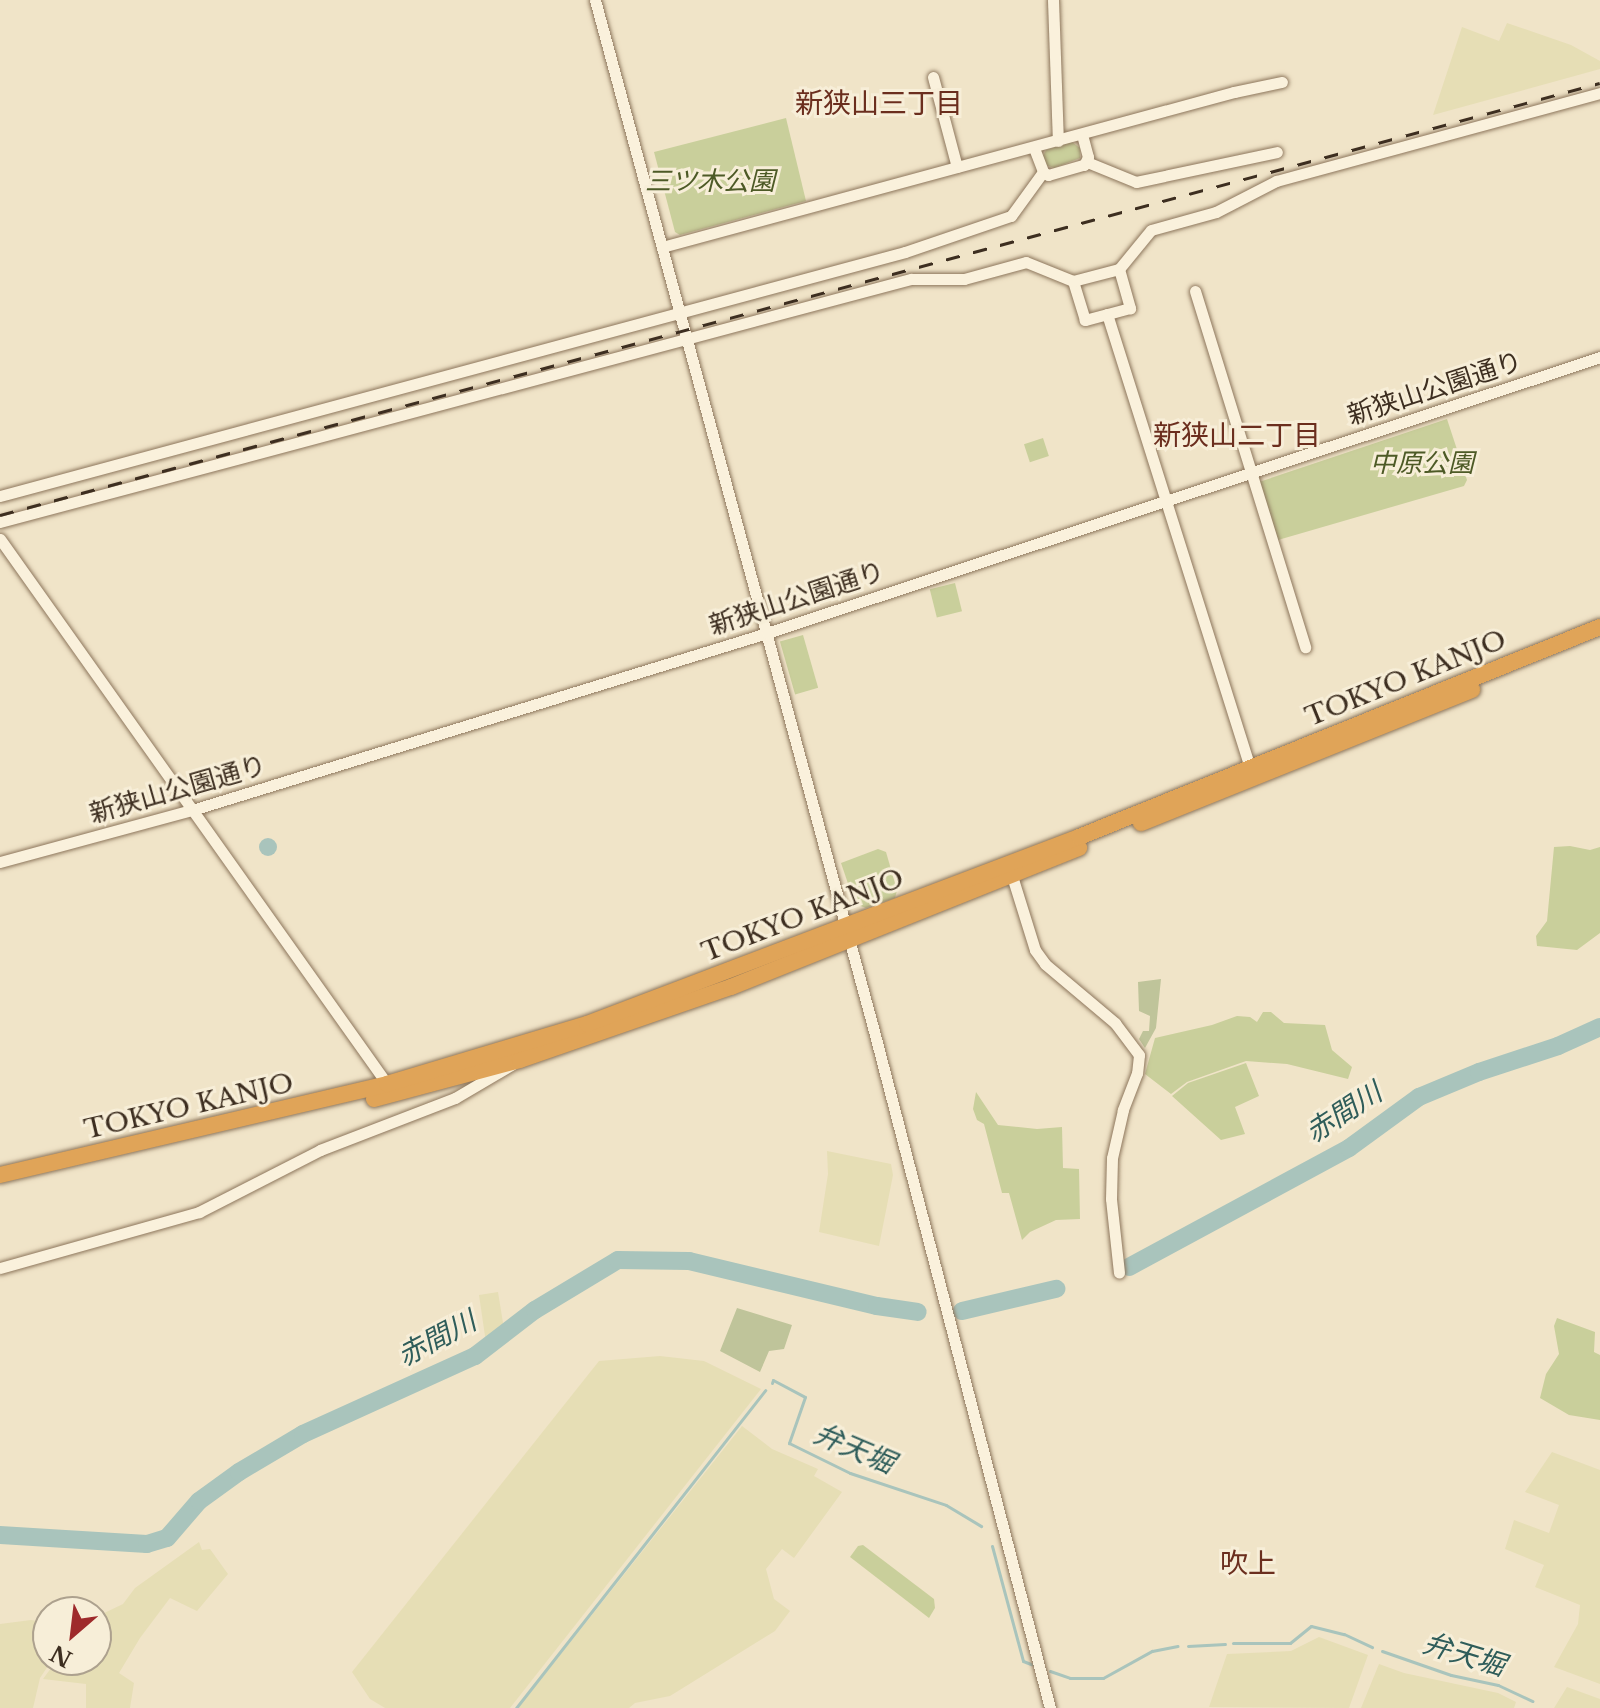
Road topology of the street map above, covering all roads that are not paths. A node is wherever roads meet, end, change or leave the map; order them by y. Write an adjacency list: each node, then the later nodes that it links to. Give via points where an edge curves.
1 (595, 0): 13 (street)
2 (1053, 0): 7 (street)
3 (933, 77): 11 (street)
4 (1282, 82): 6 (street)
5 (1600, 93): 14 (street, via 1276,181 1216,212 1151,230)
6 (1082, 135): 7 (street); 10 (street)
7 (1058, 141): 8 (street)
8 (1034, 148): 11 (street); 12 (street)
9 (1277, 152): 10 (street, via 1136,182)
10 (1087, 162): 12 (street, via 1071,170)
11 (957, 167): 13 (street)
12 (1043, 172): 17 (street, via 1011,216 905,252)
13 (662, 247): 17 (street)
14 (1119, 269): 15 (street); 18 (street, via 1130,308)
15 (1073, 281): 18 (street, via 1085,320); 19 (street, via 1026,262 964,279 911,279)
16 (1195, 291): 21 (street)
17 (680, 313): 19 (street); 22 (street)
18 (1107, 314): 23 (street)
19 (687, 339): 24 (street); 27 (street)
20 (1600, 357): 21 (street, 新狭山公園通り)
21 (1250, 472): 23 (street, 新狭山公園通り); 29 (street)
22 (0, 496)
23 (1165, 501): 27 (street, 新狭山公園通り); 30 (street)
24 (0, 522)
25 (0, 539): 31 (street)
26 (1600, 627): 30 (highway, TOKYO KANJO)
27 (767, 633): 31 (street, 新狭山公園通り); 34 (street)
28 (1600, 639): 30 (highway, TOKYO KANJO)
29 (1305, 647)
30 (1252, 774): 33 (highway, TOKYO KANJO); 34 (highway, TOKYO KANJO)
31 (192, 810): 32 (street, 新狭山公園通り); 36 (street)
32 (0, 862)
33 (1012, 876): 34 (highway, TOKYO KANJO); 40 (street, via 1035,950 1115,1023 1139,1055 1112,1158)
34 (847, 934): 35 (highway, TOKYO KANJO); 41 (street)
35 (518, 1053): 36 (highway, TOKYO KANJO); 38 (highway, TOKYO KANJO, via 191,1143); 39 (street, via 455,1098 320,1150 199,1212)
36 (387, 1084): 37 (highway, TOKYO KANJO)
37 (0, 1175)
38 (0, 1185)
39 (6, 1266)
40 (1119, 1273)
41 (1050, 1708)

